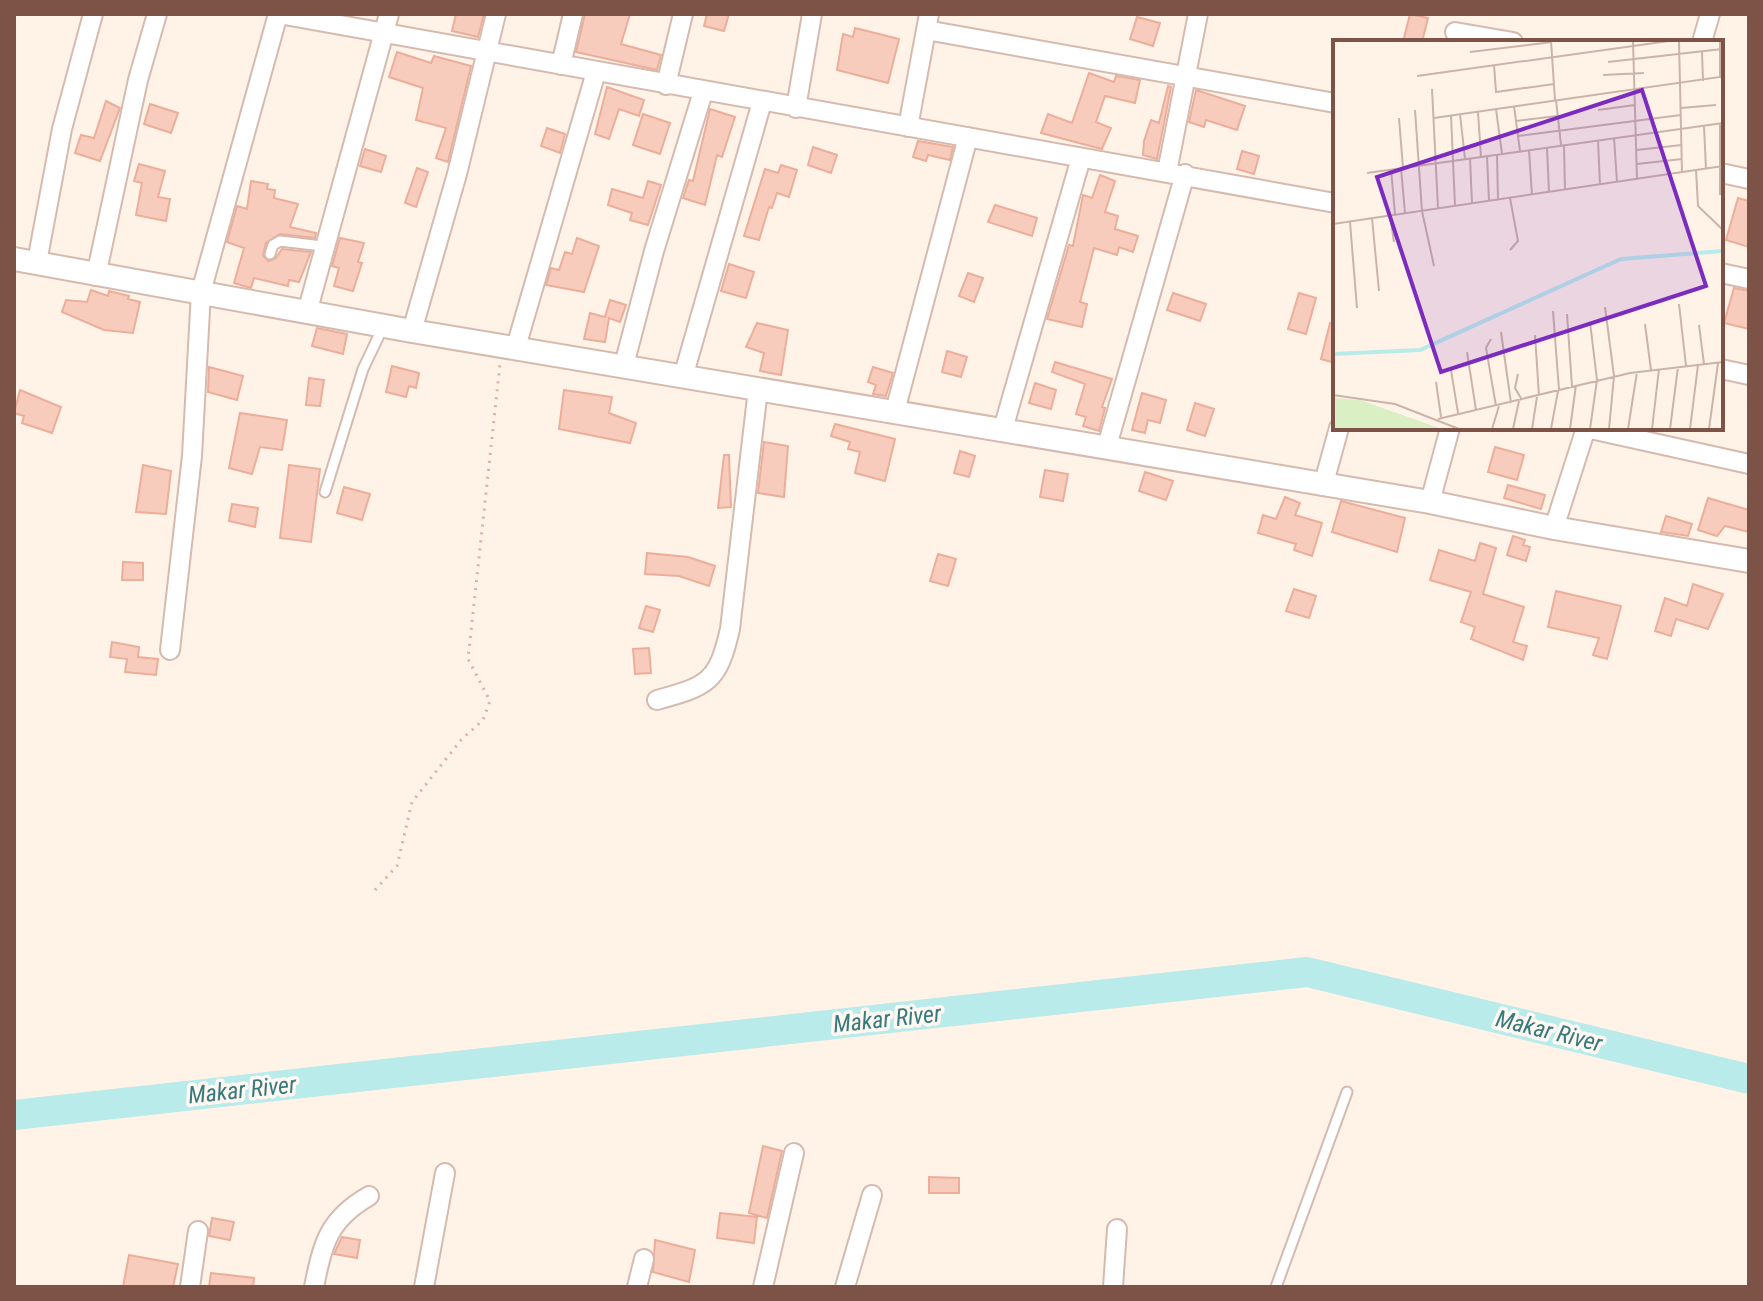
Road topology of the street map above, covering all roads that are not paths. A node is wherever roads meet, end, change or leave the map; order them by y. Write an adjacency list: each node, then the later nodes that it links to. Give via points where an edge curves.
1 (93, 14): 35 (street, via 62,129)
2 (157, 14): 37 (street)
3 (278, 14): 13 (street); 39 (street)
4 (389, 14): 13 (street)
5 (496, 14): 16 (street)
6 (573, 14): 17 (street)
7 (683, 14): 20 (street)
8 (812, 14): 24 (street)
9 (1198, 14): 19 (street)
10 (1710, 14): 15 (street)
11 (928, 22): 19 (street); 25 (street)
12 (1455, 32): 14 (street)
13 (384, 33): 16 (street); 32 (street)
14 (1501, 40)
15 (1703, 40)
16 (486, 51): 17 (street); 42 (street)
17 (561, 65): 18 (street)
18 (596, 72): 20 (street); 43 (street)
19 (1186, 76): 23 (street); 28 (street)
20 (666, 85): 21 (street)
21 (703, 92): 22 (street); 44 (street)
22 (762, 102): 24 (street); 47 (street)
23 (1333, 103)
24 (796, 108): 25 (street)
25 (908, 127): 26 (street)
26 (968, 137): 27 (street); 49 (street)
27 (1081, 158): 28 (street); 50 (street)
28 (1176, 173): 31 (street); 55 (street)
29 (1723, 173): 30 (street)
30 (1749, 179)
31 (1333, 203)
32 (322, 246): 33 (lane, via 280,241); 40 (street)
33 (270, 254)
34 (14, 259): 35 (street)
35 (37, 262): 37 (street)
36 (1723, 273): 38 (street)
37 (96, 276): 39 (street)
38 (1749, 279)
39 (201, 292): 40 (street); 62 (street, via 192,456)
40 (308, 309): 41 (street)
41 (385, 324): 42 (street); 58 (lane, via 363,369)
42 (412, 331): 43 (street)
43 (510, 346): 44 (street)
44 (624, 365): 47 (street)
45 (1723, 369): 46 (street)
46 (1749, 375)
47 (683, 377): 48 (street)
48 (758, 389): 49 (street); 63 (street, via 723,662 714,678 699,688)
49 (895, 411): 50 (street)
50 (1003, 429): 55 (street)
51 (1338, 430): 57 (street)
52 (1449, 430): 59 (street)
53 (1585, 430): 60 (street)
54 (1595, 430): 56 (street)
55 (1107, 446): 57 (street)
56 (1749, 464)
57 (1323, 486): 59 (street)
58 (325, 492)
59 (1430, 502): 60 (street)
60 (1554, 528): 61 (street)
61 (1749, 561)
62 (170, 650)
63 (657, 700)
64 (1347, 1092): 79 (lane)
65 (794, 1153): 76 (street)
66 (445, 1173): 74 (street)
67 (872, 1195): 77 (street)
68 (369, 1196): 73 (street, via 339,1215 322,1246)
69 (1117, 1229): 78 (street)
70 (198, 1231): 72 (street)
71 (644, 1259): 75 (street)
72 (190, 1287)
73 (314, 1287)
74 (424, 1287)
75 (637, 1287)
76 (763, 1287)
77 (845, 1287)
78 (1113, 1287)
79 (1276, 1287)

